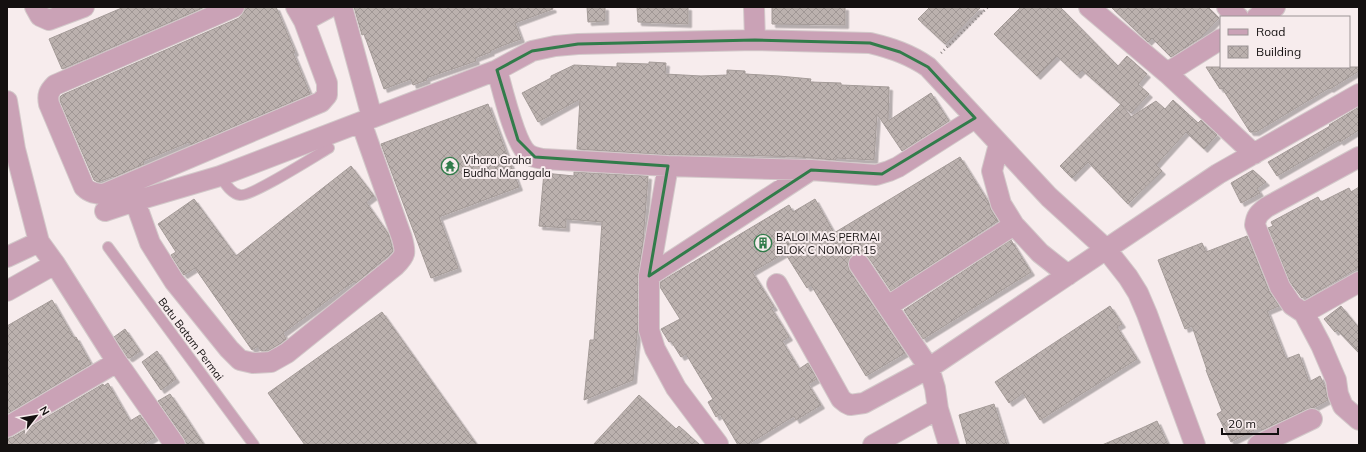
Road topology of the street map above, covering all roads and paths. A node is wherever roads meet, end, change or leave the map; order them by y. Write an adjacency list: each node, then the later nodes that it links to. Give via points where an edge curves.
1 (35, 7): 2 (street, via 40,16 52,20)
2 (84, 7)
3 (234, 7): 11 (street, via 55,85 51,89 49,104 84,187 89,192 104,194 321,102 327,95 327,83)
4 (330, 7): 11 (street)
5 (342, 7): 22 (street)
6 (754, 7): 14 (street)
7 (988, 7): 16 (path)
8 (1089, 7): 18 (street)
9 (1227, 7): 12 (street)
10 (1275, 7): 13 (street)
11 (300, 14)
12 (1237, 16)
13 (1259, 16)
14 (755, 40): 16 (street, via 870,43 916,58); 17 (street, via 578,44 532,51)
15 (1220, 40): 18 (street)
16 (928, 67): 21 (street)
17 (497, 70): 22 (street); 28 (street, via 518,140 535,158)
18 (1167, 73): 26 (street)
19 (1359, 94): 26 (street)
20 (7, 101): 25 (street)
21 (974, 118): 23 (street); 29 (street, via 898,167 882,174)
22 (366, 120): 30 (street); 31 (street, via 402,238 405,250 403,258 286,353 271,362 253,363 240,360 229,349 174,281 150,243)
23 (999, 144): 33 (street, via 992,171 1000,204); 36 (street, via 1048,197)
24 (329, 148): 30 (lane, via 243,195 233,192)
25 (11, 150): 34 (street)
26 (1254, 154): 36 (street, via 1218,174)
27 (1359, 157): 46 (street, via 1267,207 1256,218 1255,225 1280,287 1292,305)
28 (668, 166): 29 (street); 41 (street)
29 (811, 170): 41 (street)
30 (220, 176): 31 (street)
31 (135, 201): 32 (street)
32 (104, 211)
33 (1014, 225): 40 (street, via 1040,252); 45 (street)
34 (40, 242): 37 (street); 38 (street)
35 (108, 247): 55 (lane, Batu Batam Permai)
36 (1106, 249): 40 (street); 58 (street, via 1138,293)
37 (7, 257)
38 (55, 264): 44 (street); 47 (street)
39 (859, 264): 45 (street)
40 (1068, 275): 48 (street)
41 (649, 276): 54 (street, via 649,330 655,349 676,388)
42 (777, 284): 48 (street, via 841,400 846,403 864,403)
43 (1355, 290): 46 (street)
44 (7, 291)
45 (888, 306): 48 (street)
46 (1304, 313): 51 (street, via 1322,345 1343,406)
47 (117, 362): 52 (street); 53 (street)
48 (929, 368): 49 (street)
49 (938, 409): 56 (street); 57 (street)
50 (1312, 419): 59 (street)
51 (1359, 420)
52 (7, 427)
53 (166, 442)
54 (718, 444)
55 (254, 445)
56 (874, 445)
57 (949, 445)
58 (1195, 445)
59 (1258, 445)

